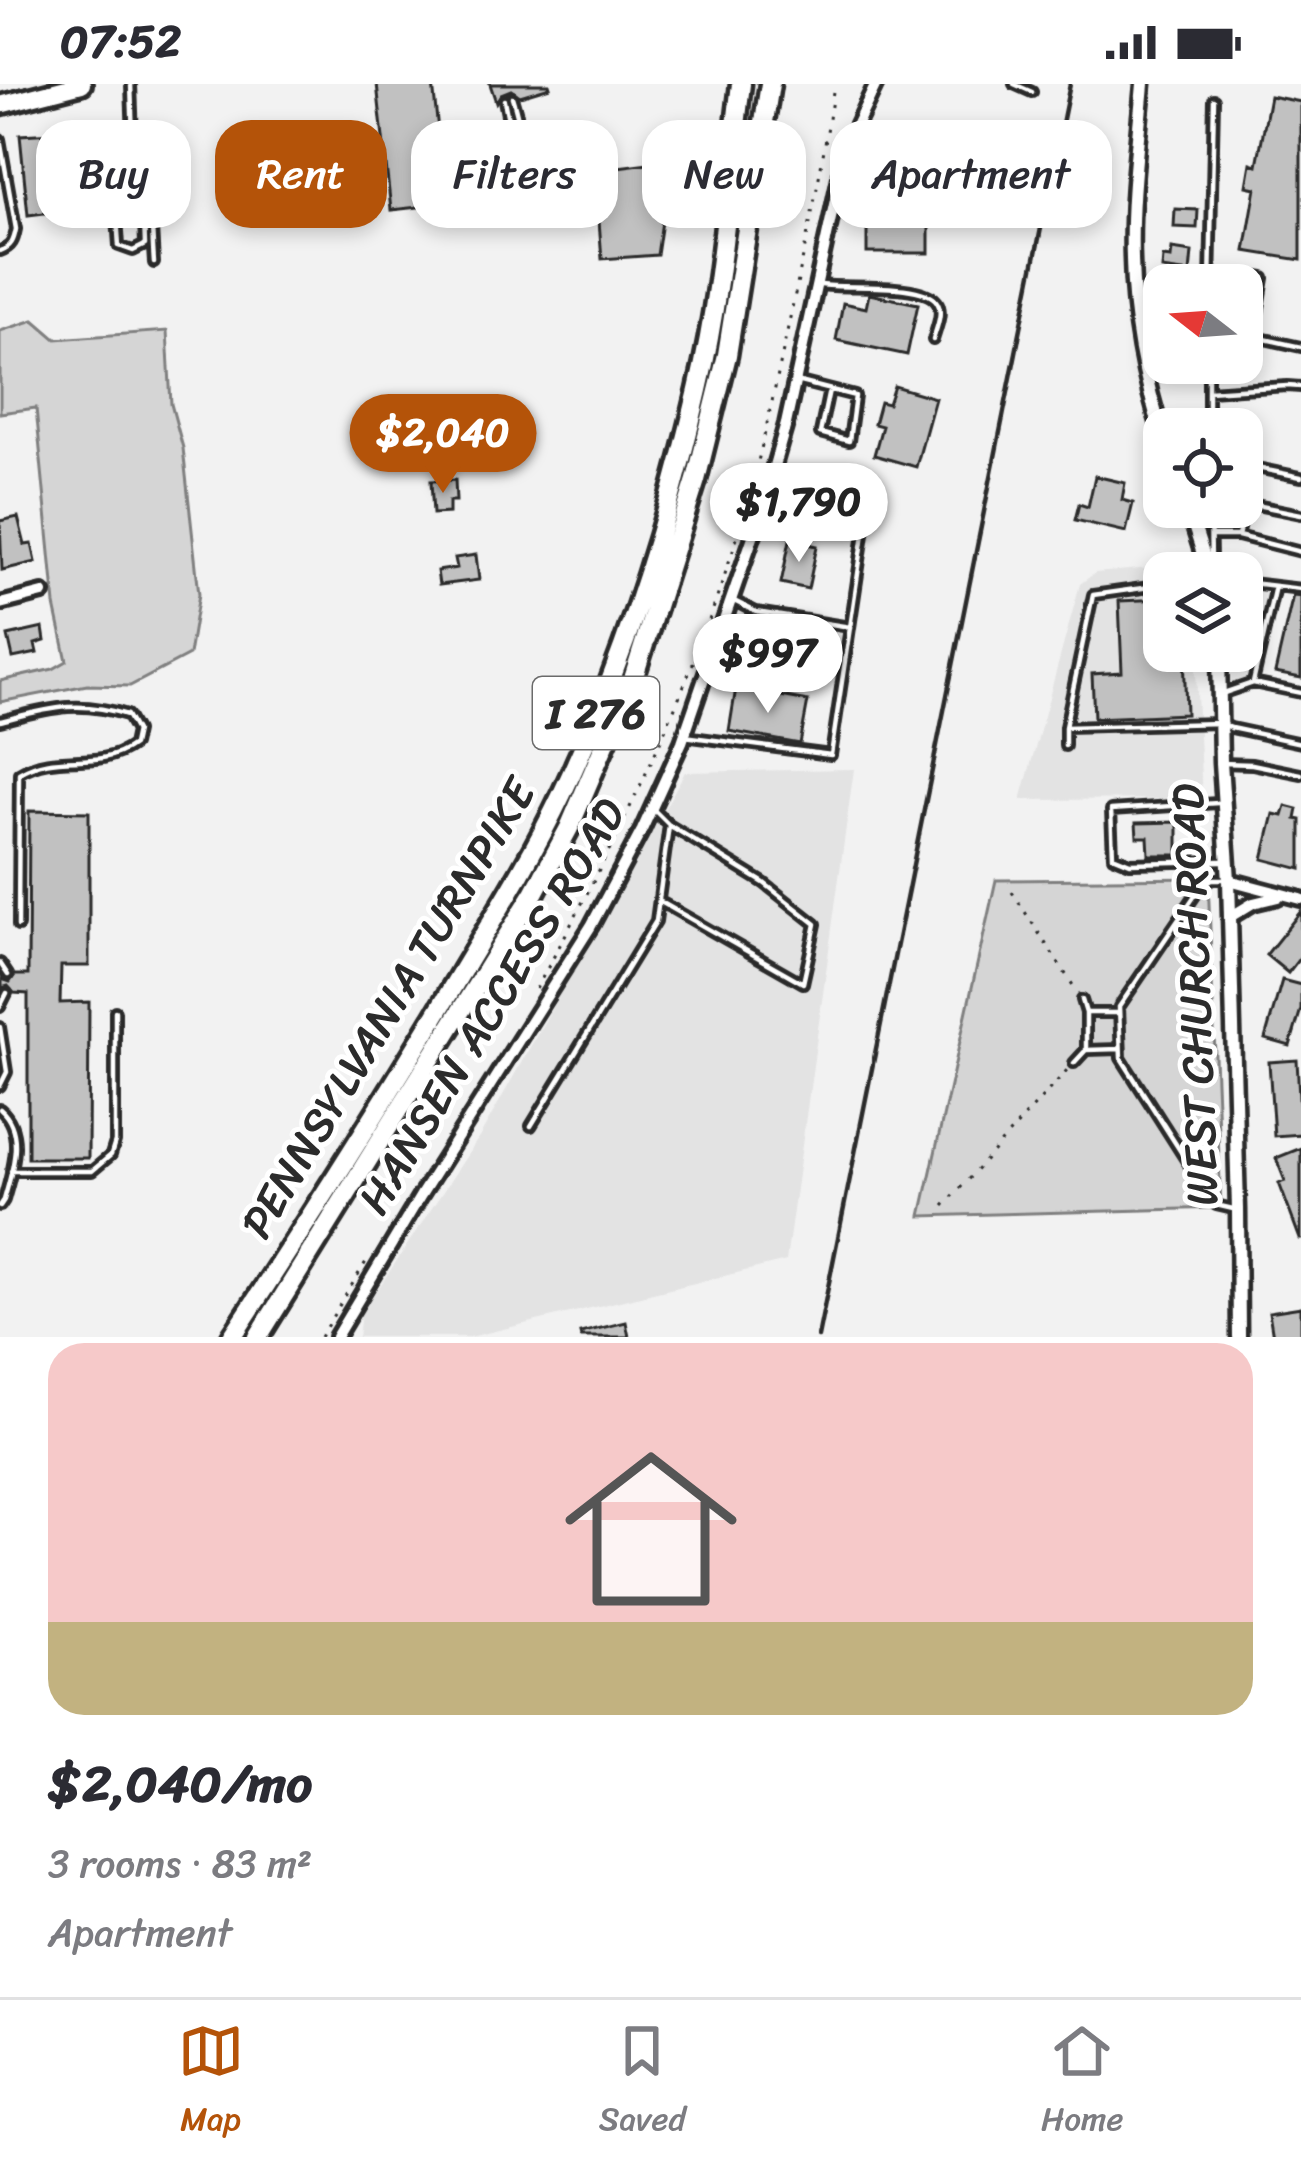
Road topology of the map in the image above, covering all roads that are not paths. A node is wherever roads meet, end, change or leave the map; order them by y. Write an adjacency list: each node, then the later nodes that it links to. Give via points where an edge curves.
1 (82, 84): 11 (main road)
2 (131, 84): 12 (lane)
3 (741, 84): 97 (highway, PENNSYLVANIA TURNPIKE / I 276, via 700,385 602,700 526,863 378,1113)
4 (770, 84): 98 (highway, PENNSYLVANIA TURNPIKE / I 276, via 727,355 627,695 534,893)
5 (876, 84): 14 (street, HANSEN ACCESS ROAD)
6 (1014, 84): 8 (lane)
7 (1143, 84): 27 (street, via 1131,254)
8 (1032, 92)
9 (508, 99): 13 (lane)
10 (1214, 99): 23 (lane)
11 (0, 105)
12 (132, 120)
13 (518, 120)
14 (859, 120)
15 (0, 139): 16 (lane)
16 (1, 152): 21 (lane, via 16,229)
17 (830, 218): 24 (street, HANSEN ACCESS ROAD)
18 (118, 228): 19 (lane, via 119,246 133,251 145,245)
19 (144, 228)
20 (151, 228): 22 (lane)
21 (0, 250)
22 (154, 263)
23 (1210, 264)
24 (815, 284): 26 (lane, via 933,297 940,312); 29 (street, HANSEN ACCESS ROAD)
25 (1263, 339): 28 (lane)
26 (933, 340)
27 (1140, 345): 34 (street)
28 (1301, 347)
29 (795, 381): 32 (lane); 52 (street, HANSEN ACCESS ROAD)
30 (1208, 384): 33 (lane)
31 (1301, 387): 33 (lane)
32 (829, 390): 32 (lane, via 855,396 849,441 820,433)
33 (1208, 391): 35 (lane)
34 (1155, 408)
35 (1208, 408)
36 (1263, 469): 37 (lane)
37 (1301, 477)
38 (1263, 506): 40 (lane)
39 (819, 512): 55 (lane, via 866,520)
40 (1301, 514)
41 (1211, 528): 43 (lane)
42 (1240, 528): 44 (lane)
43 (1212, 536): 44 (lane); 45 (lane)
44 (1238, 536): 46 (lane)
45 (1211, 552)
46 (1301, 552)
47 (1263, 585): 48 (lane)
48 (1275, 586): 50 (lane); 58 (lane)
49 (1143, 588): 63 (lane, via 1093,595)
50 (1301, 589)
51 (44, 593): 53 (street)
52 (732, 600): 54 (lane); 64 (street, HANSEN ACCESS ROAD)
53 (0, 604)
54 (777, 615): 55 (lane); 56 (lane)
55 (850, 626): 64 (lane, via 831,755)
56 (764, 664)
57 (1220, 672): 60 (street, WEST CHURCH ROAD)
58 (1253, 683): 59 (lane); 60 (lane)
59 (1301, 693)
60 (1221, 694): 62 (street, WEST CHURCH ROAD)
61 (0, 721): 78 (lane, via 65,705 127,716 136,731 134,745 111,759 41,763 19,773)
62 (1220, 723): 63 (lane); 65 (lane); 67 (street, WEST CHURCH ROAD)
63 (1066, 728): 66 (lane)
64 (684, 736): 70 (street, HANSEN ACCESS ROAD)
65 (1301, 742)
66 (1065, 746)
67 (1222, 763): 68 (lane); 69 (street, WEST CHURCH ROAD)
68 (1301, 774)
69 (1224, 803): 72 (street, WEST CHURCH ROAD); 72 (lane, via 1112,810 1113,856 1130,863)
70 (652, 808): 71 (lane); 99 (street, HANSEN ACCESS ROAD, via 591,926)
71 (669, 825): 76 (lane); 76 (lane, via 816,924 803,983)
72 (1228, 861): 73 (street, WEST CHURCH ROAD)
73 (1229, 880): 74 (street); 77 (street, WEST CHURCH ROAD); 85 (lane, via 1200,888)
74 (1287, 896): 75 (street); 77 (street)
75 (1301, 899)
76 (658, 901): 93 (lane, via 656,921)
77 (1230, 916): 96 (street, WEST CHURCH ROAD)
78 (18, 926)
79 (0, 963): 80 (lane)
80 (8, 975)
81 (7, 993): 83 (lane)
82 (1082, 1000): 86 (lane)
83 (0, 1007)
84 (115, 1011): 94 (lane, via 111,1155 92,1171)
85 (1119, 1012): 86 (lane); 88 (lane)
86 (1086, 1013): 89 (lane)
87 (0, 1028): 91 (lane, via 7,1072)
88 (1120, 1049): 89 (lane); 96 (lane, via 1209,1196)
89 (1086, 1050): 90 (lane)
90 (1074, 1063)
91 (0, 1086)
92 (0, 1109): 94 (lane, via 10,1118 16,1152)
93 (531, 1126)
94 (11, 1172): 95 (lane)
95 (0, 1206)
96 (1238, 1209): 100 (street, WEST CHURCH ROAD)
97 (232, 1337)
98 (258, 1337)
99 (336, 1337)
100 (1239, 1337)

